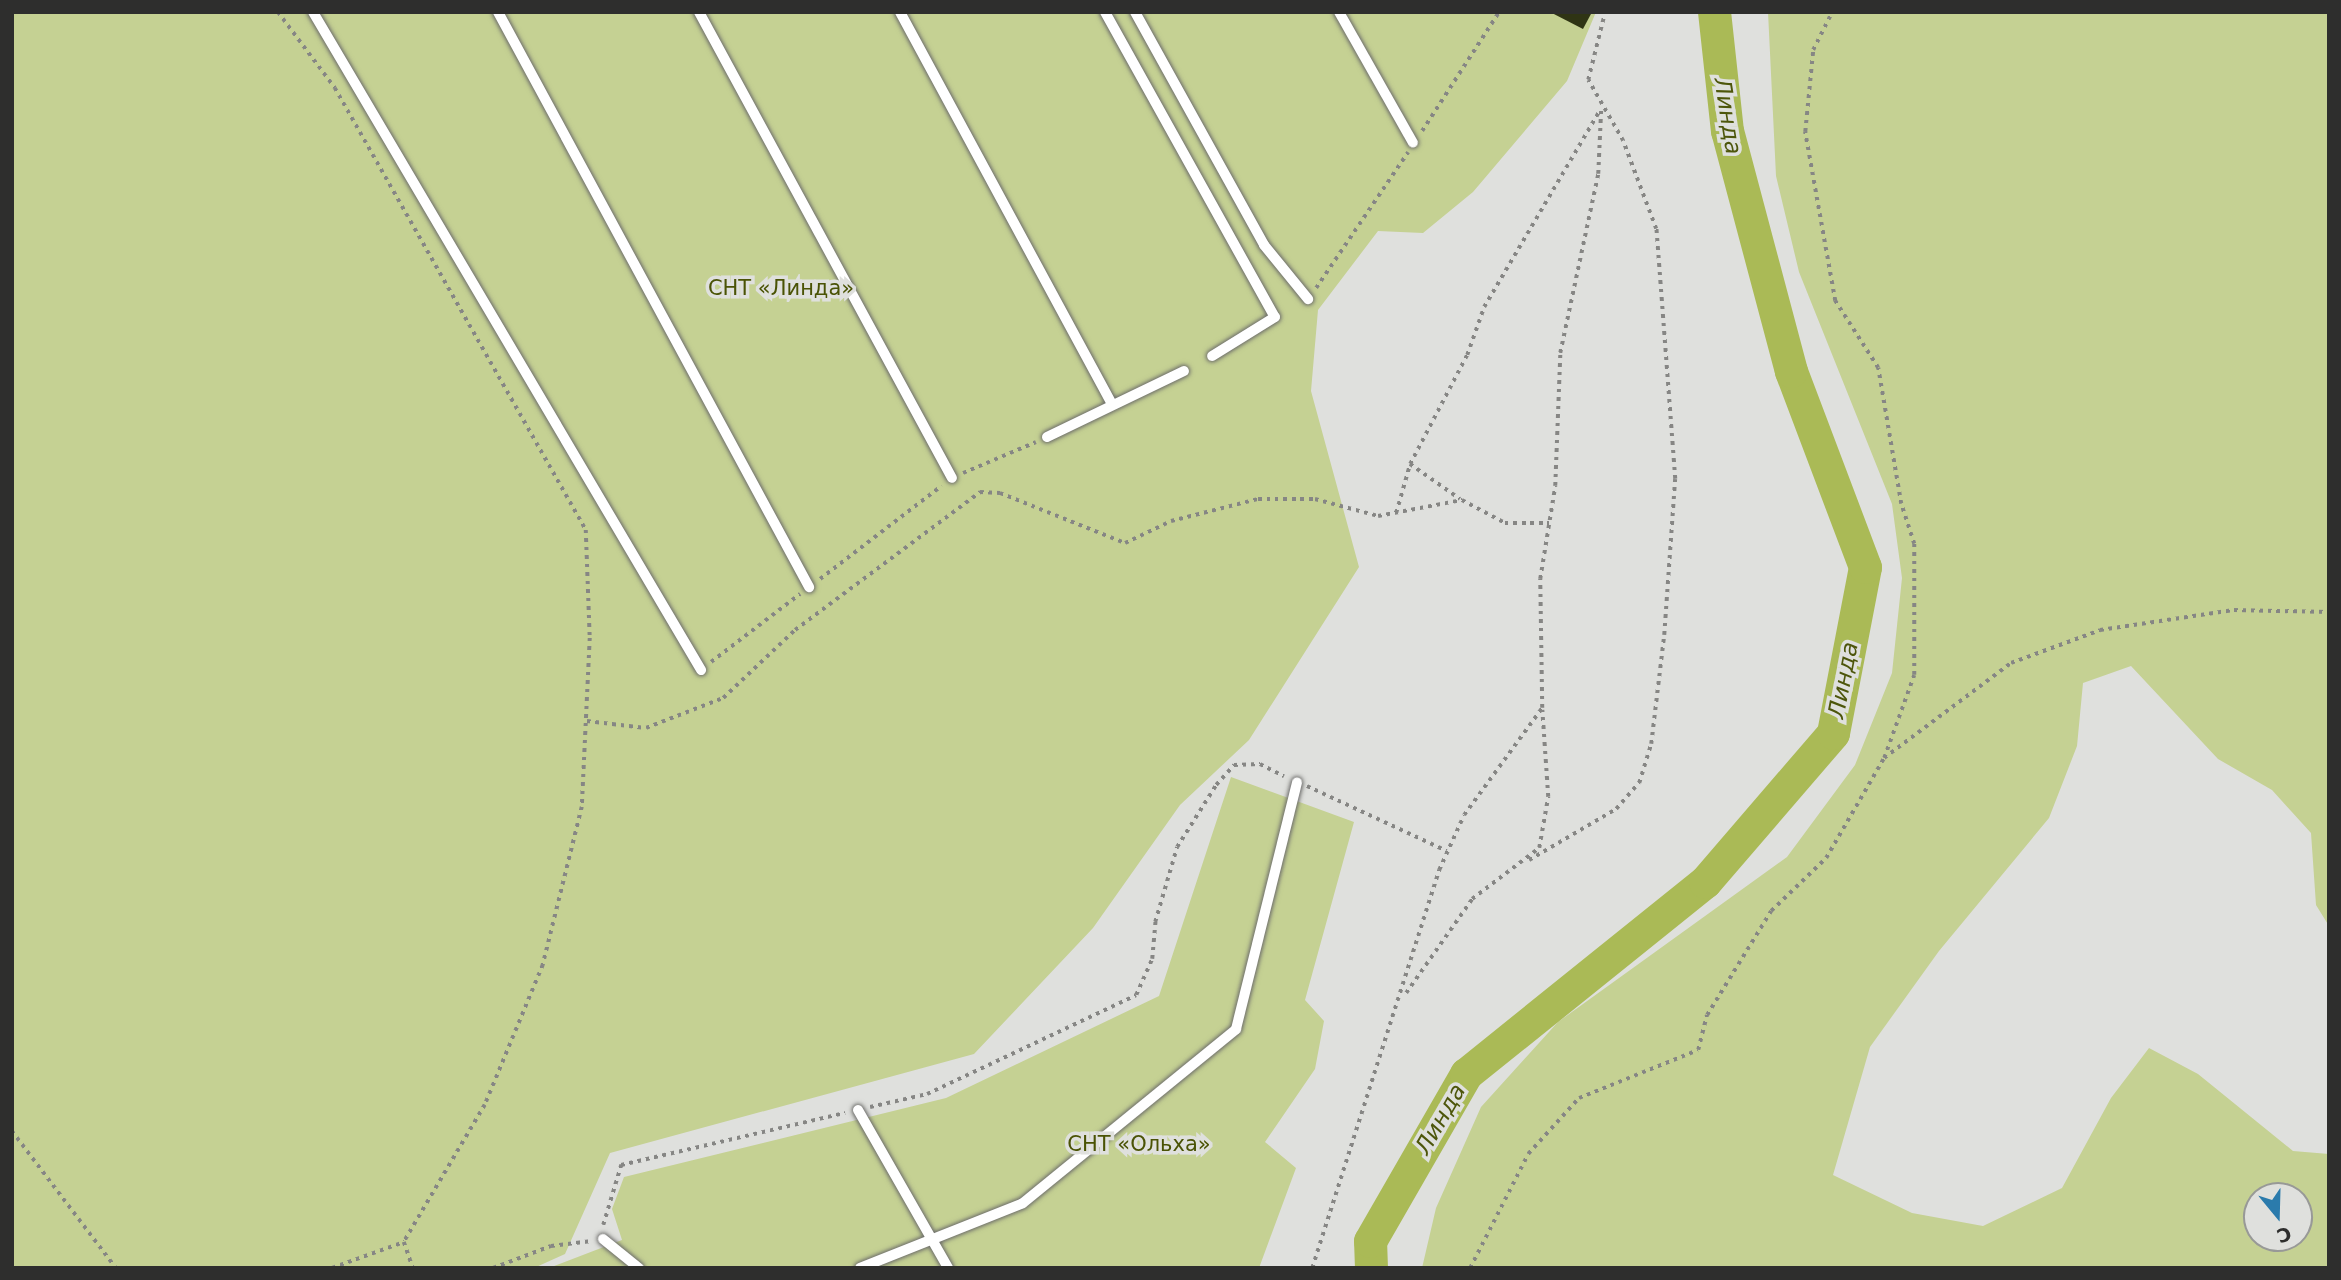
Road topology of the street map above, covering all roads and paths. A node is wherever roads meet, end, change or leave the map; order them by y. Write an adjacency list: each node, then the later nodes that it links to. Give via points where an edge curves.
1 (278, 12): 28 (path, via 335,88 586,530)
2 (313, 12): 26 (lane)
3 (498, 12): 24 (lane)
4 (699, 12): 20 (lane)
5 (901, 12): 17 (lane)
6 (1105, 12): 15 (lane, via 1275,317)
7 (1136, 12): 14 (lane, via 1264,246)
8 (1339, 12): 13 (lane)
9 (1499, 12): 13 (path)
10 (1605, 12): 12 (path, via 1588,80)
11 (1832, 12): 29 (path, via 1813,50 1805,132 1835,301 1878,368 1900,504 1914,544 1916,663)
12 (1601, 109): 19 (path, via 1484,307 1467,355); 23 (path, via 1598,174 1560,353); 32 (path, via 1623,141 1656,229 1675,478 1664,635 1651,744 1639,783 1616,809)
13 (1413, 144): 14 (path)
14 (1308, 299)
15 (1212, 356)
16 (1184, 371): 17 (lane)
17 (1111, 403): 18 (lane)
18 (1047, 437): 20 (path)
19 (1410, 464): 21 (path); 22 (path)
20 (952, 478): 24 (path)
21 (1462, 500): 22 (path); 23 (path, via 1505,523)
22 (1396, 513): 28 (path, via 1361,514 1315,499 1258,499 1171,521 1125,543 1000,493 980,492 795,630 723,698 646,728)
23 (1549, 523): 27 (path, via 1540,579)
24 (809, 587): 26 (path)
25 (2329, 612): 29 (path, via 2234,610 2100,630 2011,663)
26 (701, 670)
27 (1542, 708): 31 (path, via 1464,815); 32 (path, via 1548,797 1539,848)
28 (586, 721): 38 (path, via 582,807 543,965 485,1105)
29 (1884, 758): 47 (path, via 1826,858 1771,911 1707,1015 1698,1050 1579,1098 1528,1154)
30 (1297, 782): 31 (path); 34 (path, via 1260,764 1234,765 1216,785 1177,847 1155,922 1152,959 1136,995 927,1094); 37 (lane, via 1236,1029 1023,1203)
31 (1447, 851): 33 (path)
32 (1529, 860): 33 (path, via 1472,898)
33 (1403, 997): 46 (path, via 1364,1094)
34 (858, 1110): 36 (path, via 621,1165 602,1210); 37 (lane)
35 (12, 1131): 39 (path)
36 (603, 1239): 42 (path, via 551,1246); 43 (lane)
37 (931, 1239): 44 (lane); 45 (lane)
38 (404, 1242): 40 (path); 41 (path)
39 (116, 1268)
40 (332, 1268)
41 (413, 1268)
42 (493, 1268)
43 (639, 1268)
44 (860, 1268)
45 (948, 1268)
46 (1312, 1268)
47 (1470, 1268)

